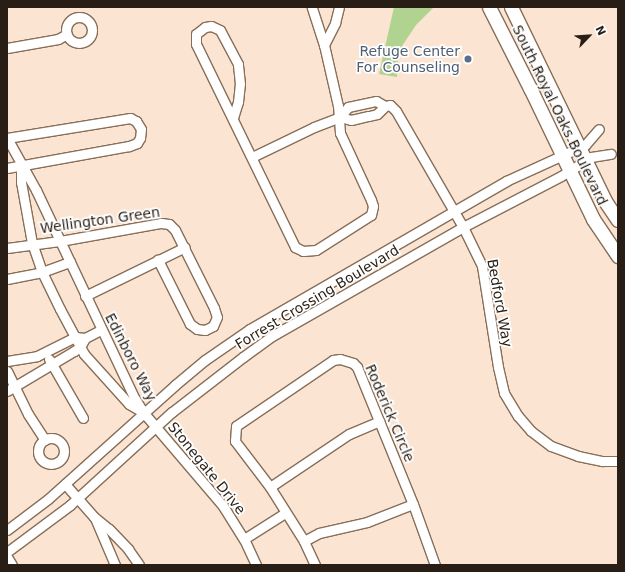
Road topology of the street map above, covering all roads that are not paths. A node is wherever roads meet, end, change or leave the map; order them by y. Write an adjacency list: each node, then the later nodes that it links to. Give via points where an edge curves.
1 (312, 7): 6 (street)
2 (339, 7): 6 (street, via 335,23)
3 (488, 7): 14 (main road, South Royal Oaks Boulevard)
4 (511, 7): 13 (main road, South Royal Oaks Boulevard)
5 (67, 34): 7 (street, via 58,39)
6 (324, 45): 9 (street)
7 (7, 48)
8 (385, 106): 9 (street, via 377,114 369,116 350,120); 9 (street, Bedford Way, via 376,101 348,107); 21 (street, Bedford Way, via 390,105 396,111)
9 (340, 117): 16 (street); 16 (street, via 340,133 371,200 372,210 368,218 316,250 302,251 295,247)
10 (232, 118): 10 (street, via 238,102 238,64 220,30 211,26 204,27 196,34 196,44); 16 (street)
11 (598, 129): 13 (street, Forrest Crossing Boulevard, via 585,145)
12 (7, 138): 18 (street, Edinboro Way); 18 (street, via 130,118 136,121 141,129 137,143 129,146)
13 (579, 148): 14 (street, Forrest Crossing Boulevard); 17 (main road, South Royal Oaks Boulevard)
14 (562, 154): 20 (main road, South Royal Oaks Boulevard); 21 (street, Forrest Crossing Boulevard, via 506,181)
15 (611, 154): 17 (street, Forrest Crossing Boulevard, via 591,157)
16 (252, 157)
17 (585, 161): 20 (street, Forrest Crossing Boulevard); 22 (main road, South Royal Oaks Boulevard, via 605,201)
18 (21, 165): 19 (street); 24 (street, Edinboro Way); 25 (street, Edinboro Way, via 21,182)
19 (7, 168)
20 (570, 171): 23 (street, Forrest Crossing Boulevard); 28 (main road, South Royal Oaks Boulevard, via 593,219)
21 (453, 212): 23 (street, Bedford Way); 43 (street, Forrest Crossing Boulevard, via 250,329 205,360)
22 (618, 220)
23 (463, 227): 46 (street, Forrest Crossing Boulevard, via 272,336 208,383); 48 (street, Bedford Way, via 482,266 504,393 518,416 531,431 552,446 578,456)
24 (60, 241): 25 (street, Wellington Green); 26 (street, Wellington Green, via 161,223 168,224 176,230); 30 (street, Edinboro Way)
25 (32, 243): 27 (street, Wellington Green); 31 (street, Edinboro Way)
26 (185, 247): 29 (street); 29 (street, Wellington Green, via 217,317 213,326 205,330 197,330 190,324)
27 (7, 248)
28 (618, 256)
29 (158, 260): 33 (street)
30 (70, 262): 31 (street); 33 (street, Edinboro Way)
31 (42, 272): 32 (street); 35 (street, Edinboro Way)
32 (7, 279)
33 (85, 296): 34 (street, Edinboro Way)
34 (101, 330): 36 (street); 43 (street, Edinboro Way)
35 (74, 337): 36 (street); 37 (street, Edinboro Way); 38 (street)
36 (85, 338): 37 (street)
37 (80, 347): 40 (street); 43 (street, Edinboro Way, via 101,375 129,404)
38 (46, 352): 39 (street); 40 (street)
39 (7, 361)
40 (52, 364): 42 (street); 44 (street)
41 (7, 371): 42 (street)
42 (11, 389): 47 (street)
43 (143, 412): 46 (street, Stonegate Drive); 49 (street, Forrest Crossing Boulevard)
44 (83, 418)
45 (379, 421): 50 (street, via 349,434); 50 (street, Roderick Circle, via 357,367 347,360 333,360 236,426 235,441); 52 (street, Roderick Circle)
46 (156, 426): 51 (street, Forrest Crossing Boulevard); 56 (street, Stonegate Drive, via 215,496)
47 (45, 440)
48 (618, 461)
49 (65, 484): 51 (street); 55 (street, Forrest Crossing Boulevard)
50 (270, 487): 53 (street, Roderick Circle)
51 (77, 498): 54 (street); 58 (street, Forrest Crossing Boulevard, via 44,526)
52 (413, 504): 57 (street, via 367,522 319,533); 65 (street, Roderick Circle)
53 (285, 513): 56 (street); 57 (street, Roderick Circle)
54 (94, 517): 61 (street); 62 (street, via 128,549)
55 (7, 530)
56 (244, 539): 63 (street, Stonegate Drive)
57 (304, 541): 64 (street, Roderick Circle)
58 (7, 552)
59 (7, 557): 60 (street)
60 (12, 565)
61 (115, 565)
62 (139, 565)
63 (256, 565)
64 (314, 565)
65 (435, 565)

